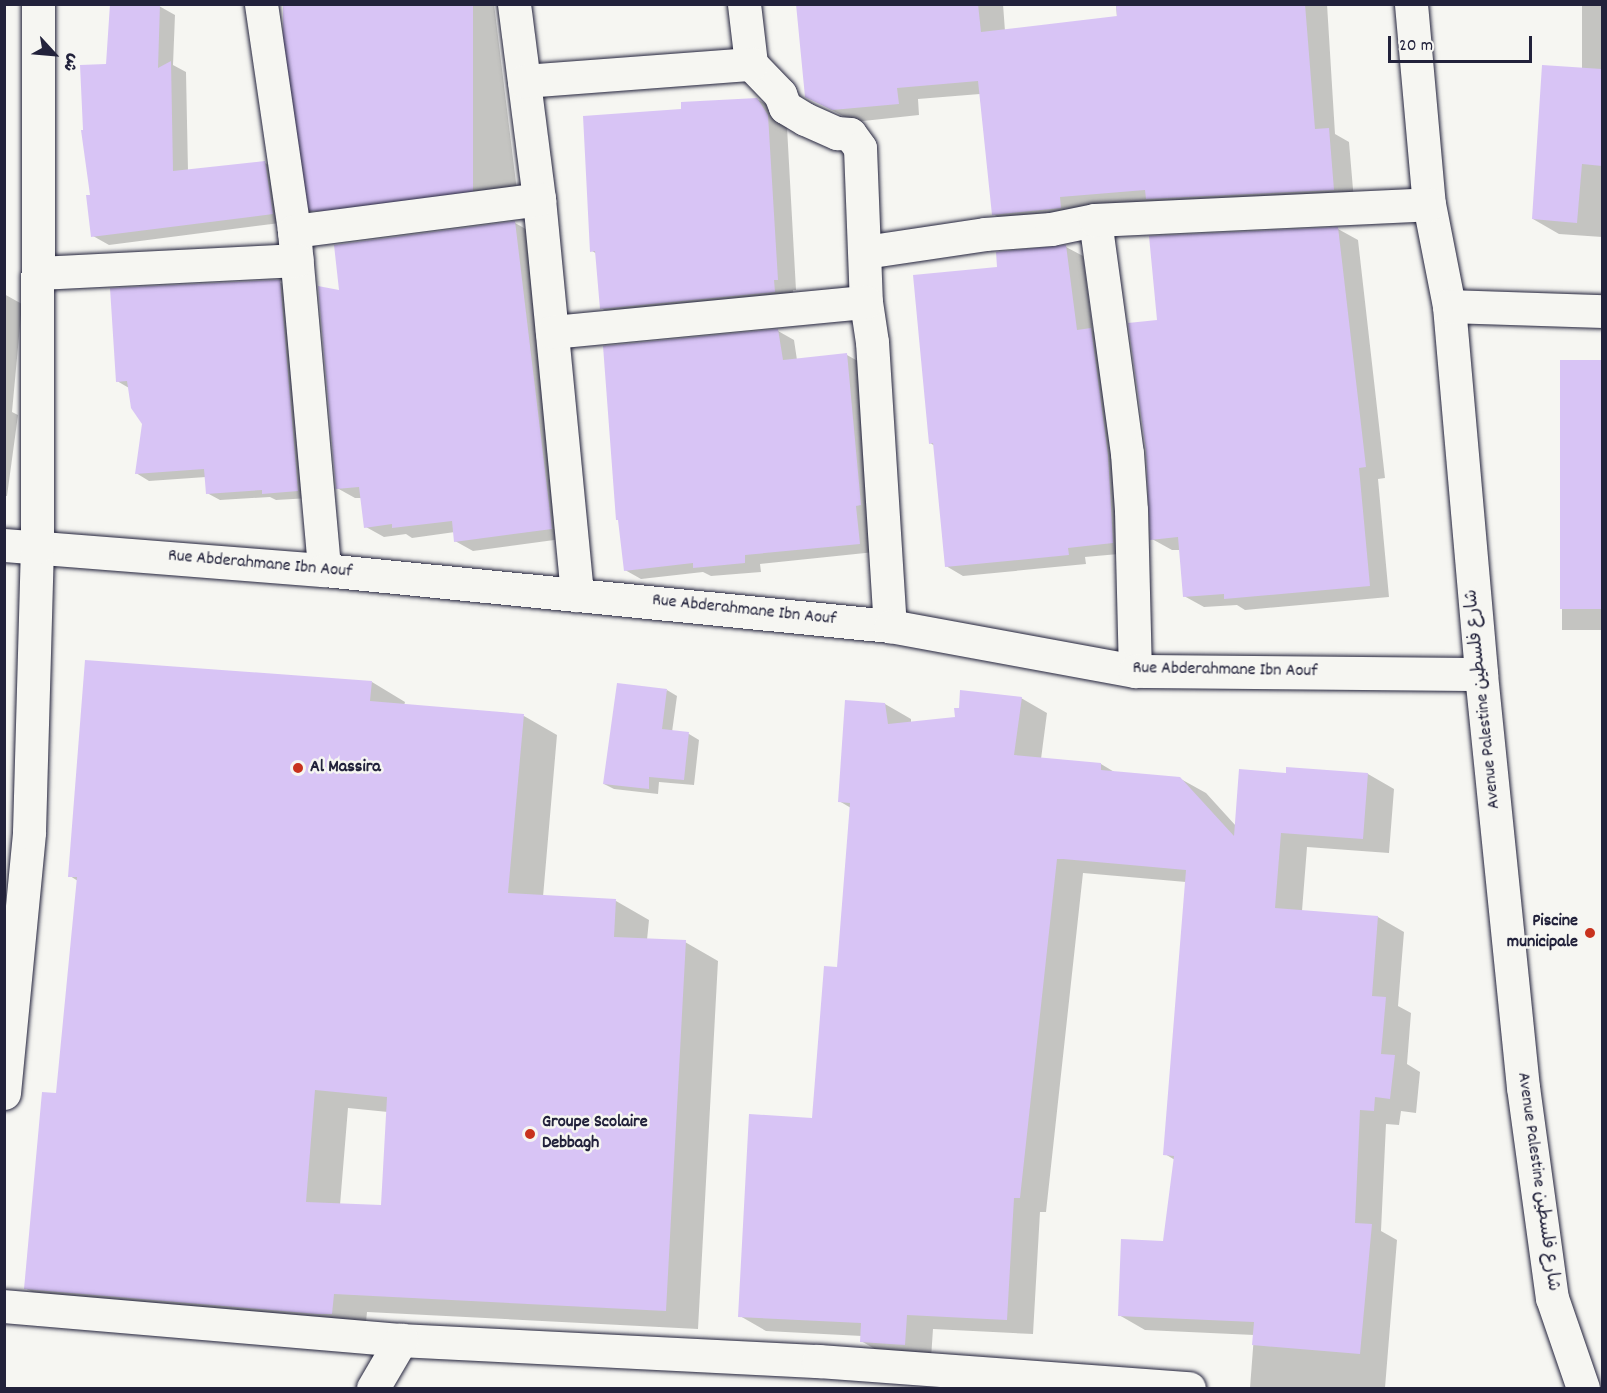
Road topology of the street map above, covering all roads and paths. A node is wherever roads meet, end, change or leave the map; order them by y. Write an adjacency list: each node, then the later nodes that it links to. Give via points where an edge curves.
1 (39, 4): 13 (street)
2 (261, 4): 11 (street)
3 (514, 4): 7 (street)
4 (744, 4): 6 (street)
5 (1411, 4): 9 (street, Avenue Palestine شارع فلسطين)
6 (751, 64): 7 (street); 12 (street, via 780,94 785,107 837,133 850,134 860,148)
7 (524, 81): 8 (street)
8 (539, 199): 11 (street); 17 (street)
9 (1429, 204): 10 (street); 15 (street, Avenue Palestine شارع فلسطين)
10 (1095, 220): 12 (street, via 1051,230 985,234); 23 (street, via 1128,464)
11 (296, 245): 13 (street); 20 (street)
12 (865, 252): 14 (street)
13 (39, 273): 19 (street)
14 (866, 302): 17 (street); 22 (street, via 872,342)
15 (1449, 306): 16 (street); 24 (street, Avenue Palestine شارع فلسطين)
16 (1602, 310)
17 (552, 332): 21 (street)
18 (4, 545): 19 (street, Rue Abderahmane Ibn Aouf)
19 (37, 547): 20 (street, Rue Abderahmane Ibn Aouf); 25 (street)
20 (324, 570): 21 (street, Rue Abderahmane Ibn Aouf)
21 (577, 595): 22 (street, Rue Abderahmane Ibn Aouf)
22 (890, 626): 23 (street, Rue Abderahmane Ibn Aouf)
23 (1135, 671): 24 (street, Rue Abderahmane Ibn Aouf)
24 (1481, 674): 33 (street, Avenue Palestine شارع فلسطين, via 1523,1087 1552,1298)
25 (17, 831): 26 (street)
26 (9, 1002): 27 (street)
27 (4, 1093)
28 (4, 1306): 29 (street)
29 (401, 1340): 30 (street); 31 (street)
30 (824, 1375): 32 (street)
31 (373, 1389)
32 (1189, 1389)
33 (1583, 1389)

